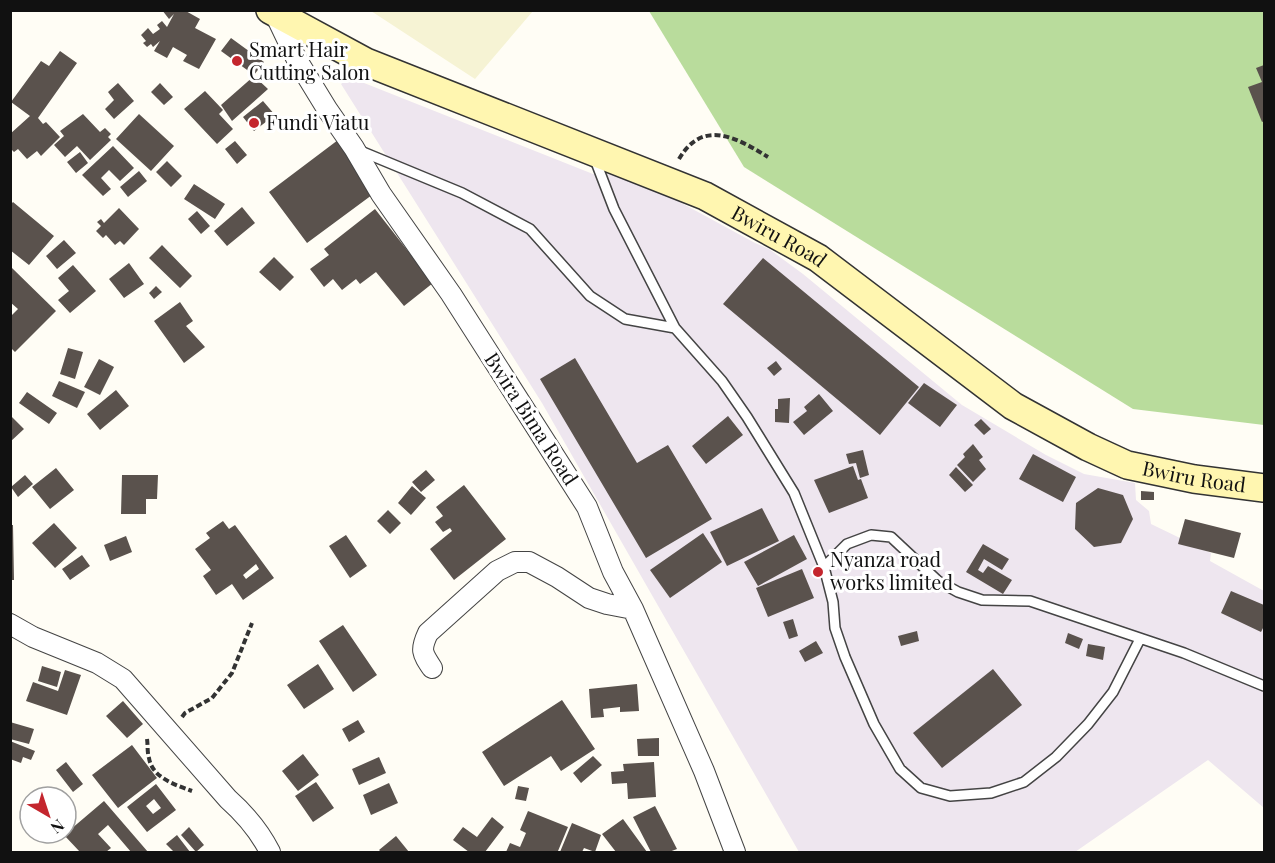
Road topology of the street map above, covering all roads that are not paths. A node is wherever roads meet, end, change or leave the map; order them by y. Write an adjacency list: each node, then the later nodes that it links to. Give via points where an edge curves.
1 (273, 12): 2 (street, Bwira Bima Road, via 297,60); 3 (main road, Bwiru Road, via 366,62)
2 (354, 148): 4 (lane, via 462,193 530,228 590,296 625,319); 7 (street, Bwira Bima Road, via 587,507 613,572)
3 (590, 149): 4 (lane, via 614,209); 5 (main road, Bwiru Road, via 705,196 818,258 1013,406 1088,447 1127,465)
4 (675, 328): 6 (lane, via 722,381 747,417 794,493)
5 (1264, 488)
6 (824, 567): 9 (lane, via 847,544 871,535 891,537 938,581 958,592 982,600 1030,602); 9 (lane, via 835,628 874,724 900,769 921,788 950,796 991,794 1024,782 1056,757 1113,692)
7 (633, 609): 10 (street, via 589,598 529,562 515,562 497,571 428,633 423,654); 13 (street, Bwira Bima Road, via 705,771)
8 (10, 624): 12 (street, via 97,663 123,679 246,815)
9 (1140, 639): 11 (lane)
10 (432, 668)
11 (1264, 686)
12 (270, 852)
13 (735, 852)

